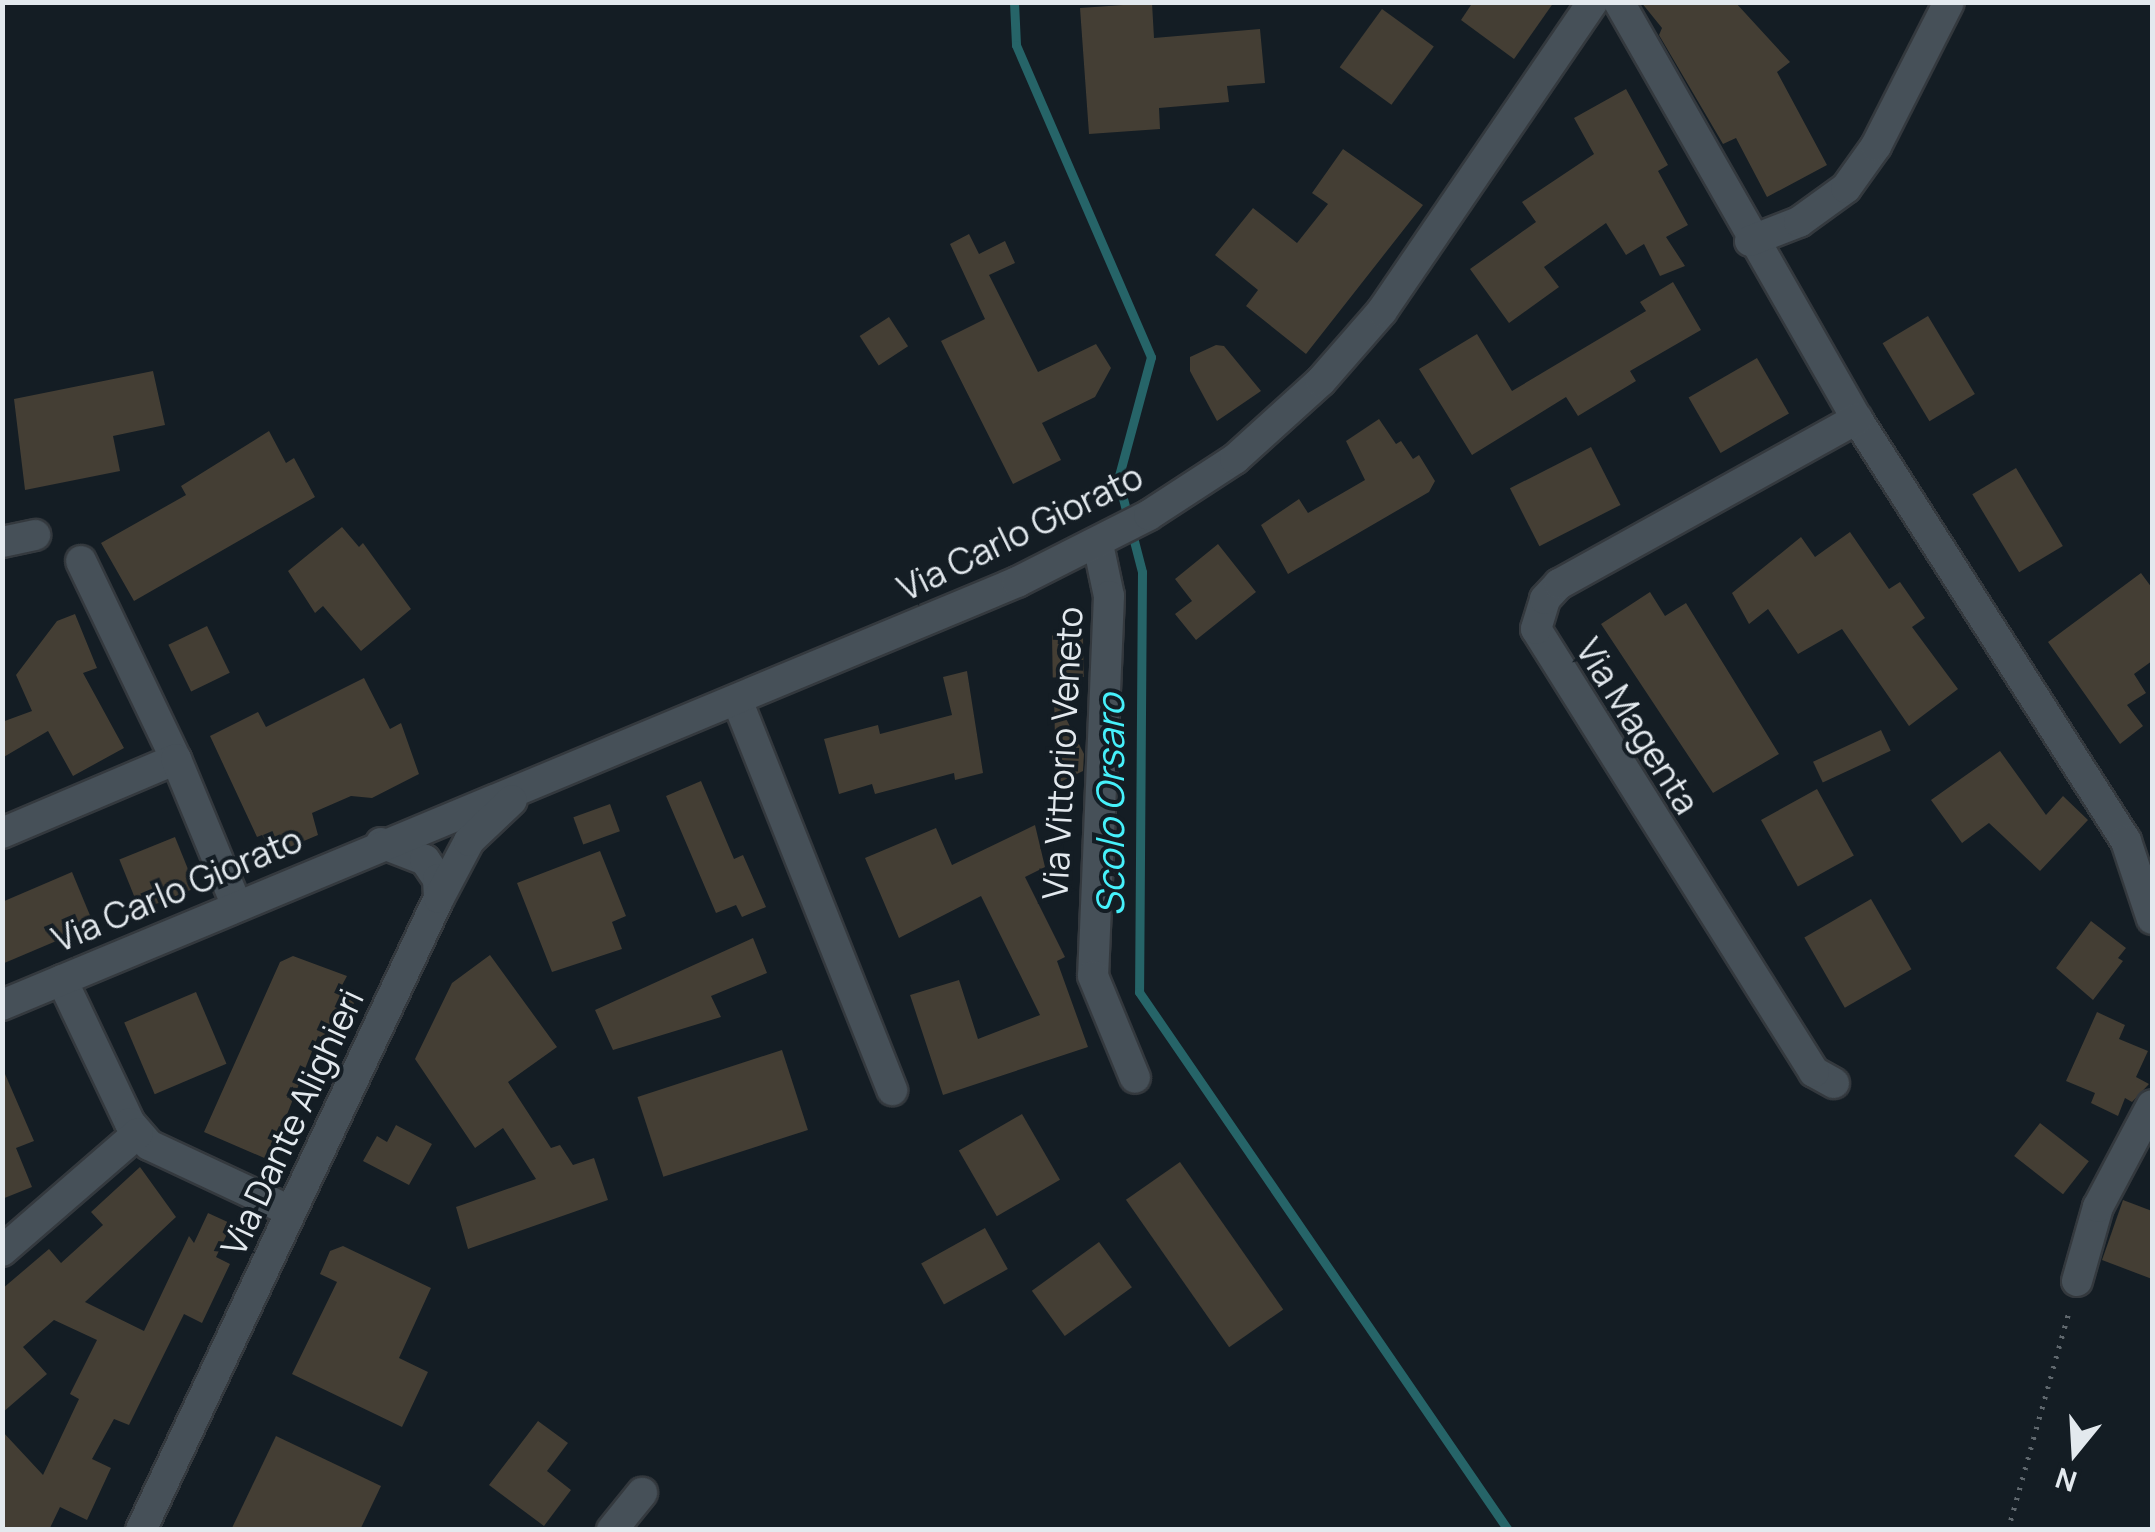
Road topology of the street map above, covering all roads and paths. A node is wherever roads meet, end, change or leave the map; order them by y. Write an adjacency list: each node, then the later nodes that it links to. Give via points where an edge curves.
1 (1592, 2): 7 (street, Via Carlo Giorato, via 1382,311 1322,381 1235,458)
2 (1619, 2): 4 (street)
3 (1949, 2): 4 (street, via 1876,146 1846,188 1799,222)
4 (1750, 241): 5 (street)
5 (1857, 419): 18 (street, via 2099,794 2126,840); 22 (street, Via Magenta, via 1559,584 1536,615 1536,629 1814,1072)
6 (35, 535): 8 (street)
7 (1104, 540): 10 (street, Via Carlo Giorato); 21 (street, Via Vittorio Veneto, via 1109,596 1092,976)
8 (2, 542)
9 (81, 561): 11 (street)
10 (736, 700): 12 (street, Via Carlo Giorato); 23 (street)
11 (176, 759): 13 (street); 17 (street)
12 (548, 777): 14 (street, Via Dante Alighieri, via 498,810); 15 (street, Via Carlo Giorato)
13 (2, 833)
14 (470, 841): 15 (street, Via Carlo Giorato, via 419,837); 16 (street, Via Dante Alighieri)
15 (381, 843): 16 (street, via 425,860 438,880); 17 (street, Via Carlo Giorato)
16 (439, 898): 26 (street, Via Dante Alighieri)
17 (236, 904): 19 (street, Via Carlo Giorato)
18 (2152, 919)
19 (62, 980): 20 (street, Via Carlo Giorato); 25 (street)
20 (2, 1005)
21 (1134, 1078)
22 (1834, 1082)
23 (892, 1090)
24 (2152, 1105): 28 (street, via 2098,1208)
25 (138, 1133): 26 (street, via 166,1154); 27 (street)
26 (290, 1211): 30 (street, Via Dante Alighieri)
27 (2, 1251)
28 (2077, 1281): 32 (path)
29 (642, 1494): 31 (street)
30 (141, 1530)
31 (612, 1530)
32 (2008, 1530)

